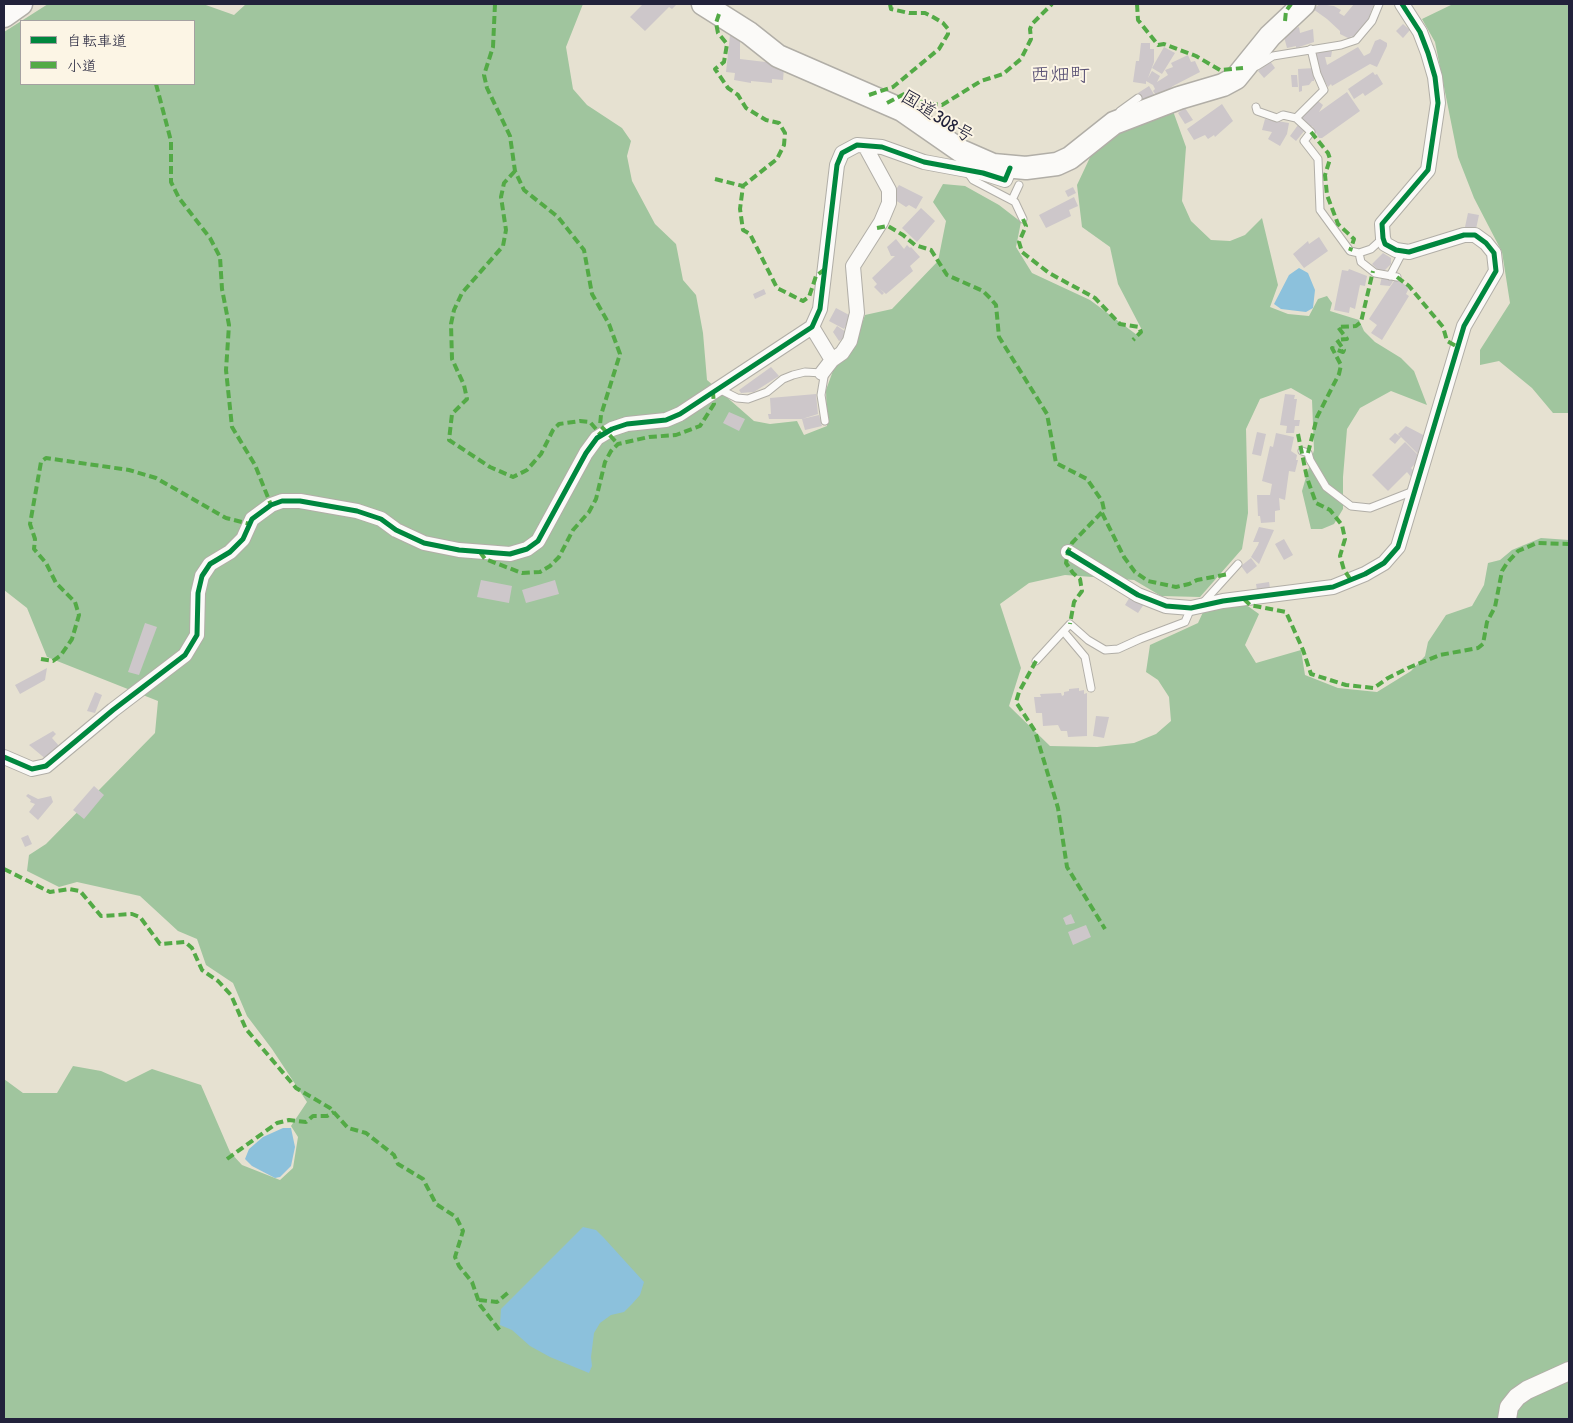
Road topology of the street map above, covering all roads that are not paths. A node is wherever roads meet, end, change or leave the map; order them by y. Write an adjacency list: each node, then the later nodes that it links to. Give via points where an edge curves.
1 (21, 4): 6 (highway)
2 (703, 4): 15 (highway, 国道308号, via 778,56 902,110 961,151)
3 (1304, 4): 8 (highway, 国道308号, via 1270,36)
4 (1378, 4): 7 (lane, via 1372,21 1356,40)
5 (1402, 4): 18 (street, via 1420,32 1435,77 1438,103 1428,170 1382,224)
6 (4, 16)
7 (1311, 48): 8 (lane, via 1273,56); 11 (lane, via 1324,90)
8 (1239, 74): 12 (highway, 国道308号, via 1223,85 1179,98 1114,123)
9 (1138, 98): 12 (lane, via 1104,121)
10 (1256, 107): 11 (lane, via 1257,111 1277,118 1283,115)
11 (1296, 118): 20 (lane, via 1311,132 1304,141 1318,159 1320,210 1350,251)
12 (1103, 131): 15 (highway, 国道308号, via 1070,158)
13 (865, 146): 14 (street, via 882,147 924,162); 21 (street, via 857,145 842,153 836,165 820,310); 22 (street, via 889,190 889,203 853,266 857,300 853,330 842,353)
14 (966, 170): 15 (street, via 1006,180); 16 (lane, via 974,180)
15 (1014, 177): 16 (lane)
16 (1012, 200): 17 (lane)
17 (1023, 219)
18 (1383, 238): 19 (street, via 1385,244); 20 (lane, via 1371,249)
19 (1403, 251): 20 (lane, via 1393,276 1375,273 1361,262); 27 (street, via 1475,235 1494,253 1496,271 1464,326)
20 (1359, 253)
21 (812, 328): 22 (street); 24 (street)
22 (832, 360): 23 (street)
23 (822, 373): 24 (lane, via 793,375 767,392 748,398 738,398); 25 (lane)
24 (720, 389): 34 (street, via 666,420 627,424 597,438 538,541 527,550 510,554 459,550 424,543 381,519 357,511 300,501 270,505 252,519 243,539 230,552 210,564 202,576 198,593 197,635 185,655 46,766 32,768)
25 (825, 421)
26 (1302, 451): 27 (lane, via 1308,453 1326,487 1351,506 1370,508)
27 (1416, 490): 30 (street, via 1398,547 1384,564 1333,587)
28 (1068, 552): 30 (street, via 1138,595 1166,606)
29 (1238, 564): 30 (lane)
30 (1196, 607): 31 (lane, via 1185,622 1118,649 1105,650 1070,624)
31 (1064, 632): 32 (lane); 33 (lane, via 1085,657)
32 (1036, 662)
33 (1091, 688)
34 (4, 757)
35 (1569, 1371): 36 (street, via 1517,1397)
36 (1506, 1419)

